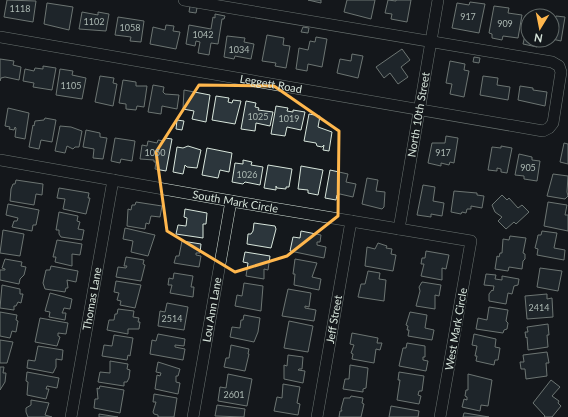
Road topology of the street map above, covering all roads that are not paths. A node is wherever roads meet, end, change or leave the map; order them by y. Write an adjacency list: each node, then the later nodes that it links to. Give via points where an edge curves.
1 (184, 0): 4 (street)
2 (438, 0): 4 (street, North 10th Street)
3 (0, 37): 5 (street, Leggett Road)
4 (430, 43): 5 (street, North 10th Street); 5 (street, Leggett Road, via 552,62 559,66 561,72 553,123 543,131)
5 (418, 109): 10 (street, North 10th Street)
6 (0, 160): 7 (street, South Mark Circle)
7 (113, 180): 8 (street, South Mark Circle); 12 (street, Thomas Lane)
8 (231, 201): 9 (street, South Mark Circle); 13 (street, Lou Ann Lane)
9 (351, 221): 10 (street, South Mark Circle); 14 (street, Jeff Street)
10 (399, 229): 11 (street, South Mark Circle)
11 (471, 241): 15 (street, West Mark Circle)
12 (71, 417)
13 (193, 417)
14 (317, 417)
15 (440, 417)

